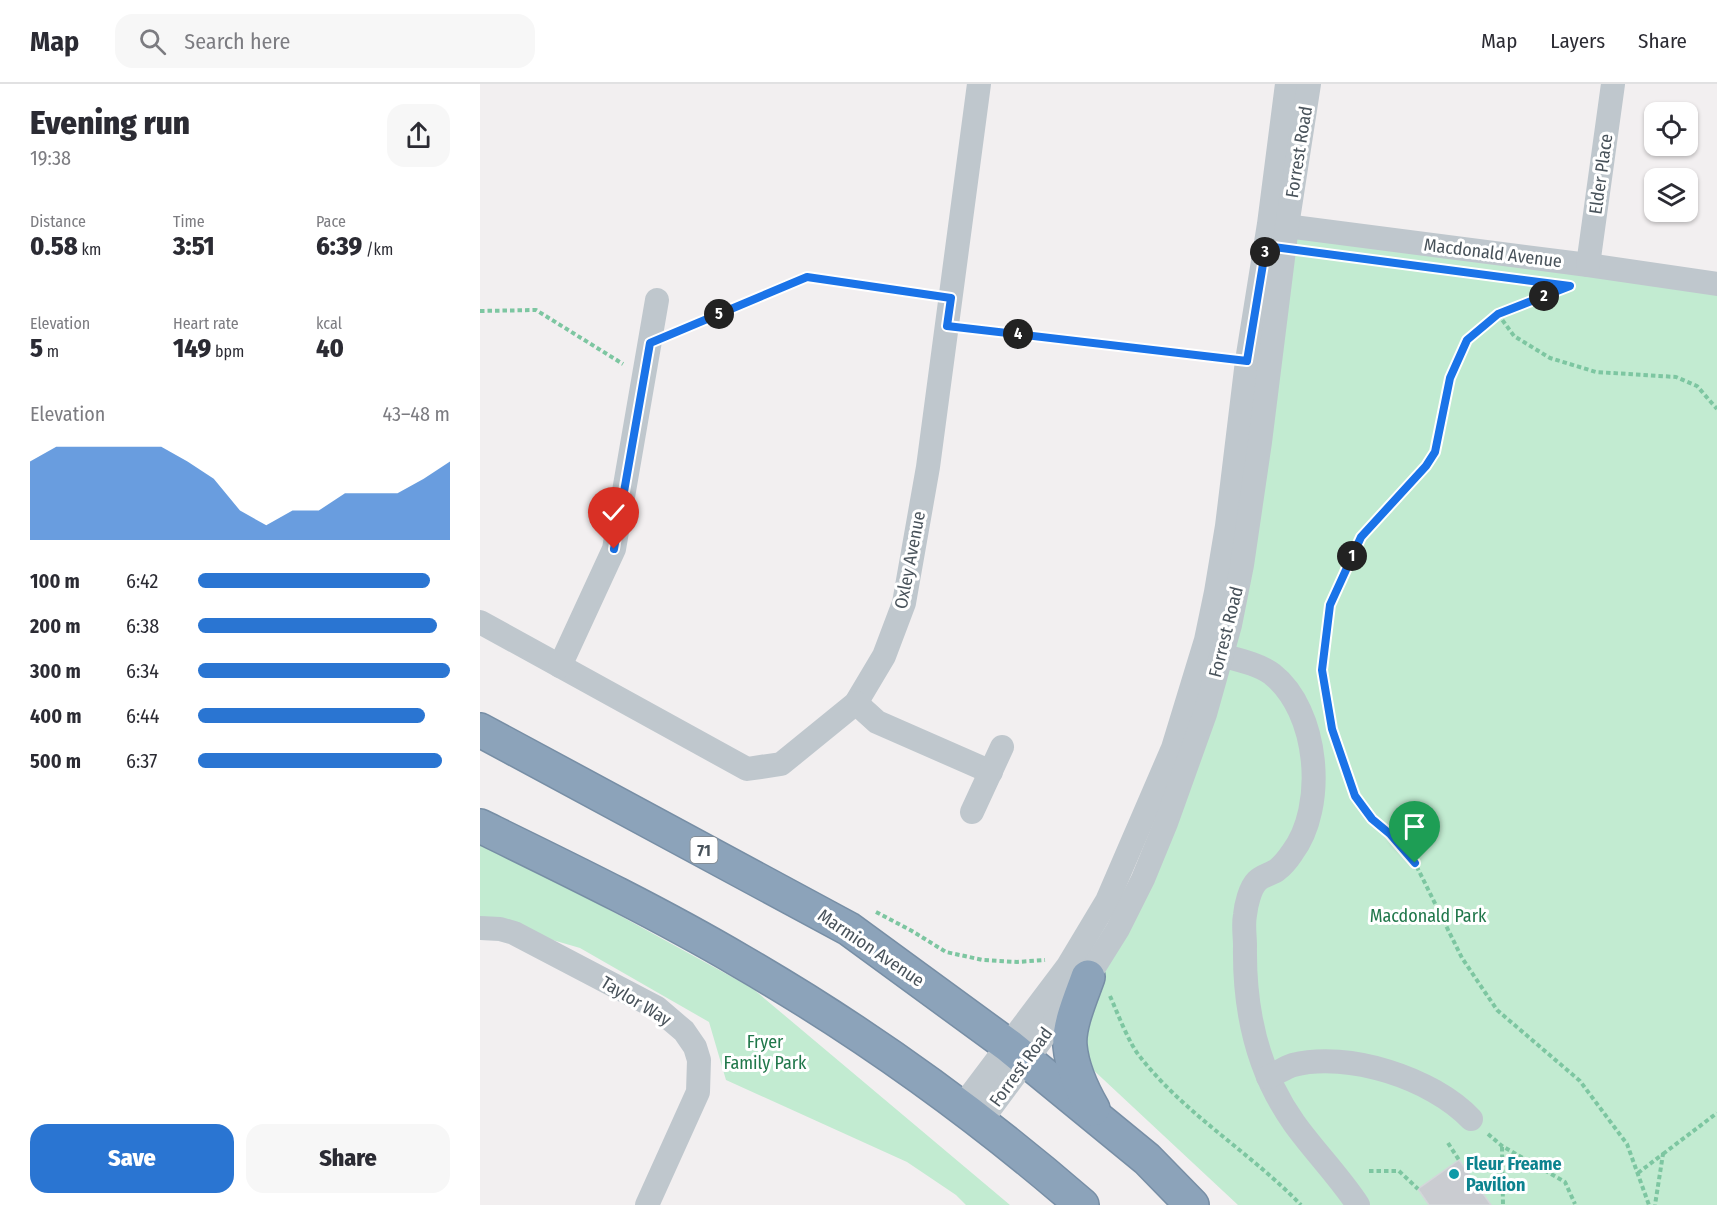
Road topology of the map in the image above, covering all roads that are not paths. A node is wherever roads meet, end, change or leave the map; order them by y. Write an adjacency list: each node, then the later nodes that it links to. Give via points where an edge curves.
1 (979, 84): 12 (street, Oxley Avenue, via 928,467 904,603 884,656)
2 (1287, 84): 5 (street, Forrest Road)
3 (1309, 84): 5 (street, Forrest Road, via 1304,126)
4 (1613, 84): 6 (street, Elder Place)
5 (1278, 225): 6 (street, Macdonald Avenue); 10 (street, Forrest Road, via 1260,442 1242,565)
6 (1588, 265): 7 (street, Macdonald Avenue)
7 (1717, 284)
8 (657, 300): 11 (street, via 614,549)
9 (480, 622): 11 (street, Oxley Avenue)
10 (1212, 653): 19 (street, Forrest Road, via 1205,714 1154,851 1118,929); 21 (street, via 1271,673 1286,688 1311,740 1313,807 1305,832 1279,869 1257,880 1245,915 1245,970 1254,1039)
11 (560, 666): 12 (street, Oxley Avenue, via 747,769 781,764)
12 (856, 703): 15 (street, via 877,722)
13 (480, 730): 20 (highway, Marmion Avenue / 71, via 849,929)
14 (1002, 747): 15 (street)
15 (991, 772): 16 (street)
16 (972, 812)
17 (480, 826): 22 (highway, via 743,962 859,1035)
18 (480, 928): 25 (street, Taylor Way, via 514,933 657,1008 684,1031 695,1047 699,1060 698,1092)
19 (1078, 972): 20 (street, Forrest Road); 23 (highway, via 1070,1045 1076,1073)
20 (1018, 1053): 22 (street, Forrest Road); 23 (highway, Marmion Avenue / 71)
21 (1268, 1077): 24 (street, via 1292,1066 1332,1060 1359,1065 1388,1072 1444,1095); 28 (street, via 1292,1121)
22 (971, 1115): 26 (highway)
23 (1096, 1116): 27 (highway, Marmion Avenue / 71, via 1147,1159)
24 (1472, 1119)
25 (647, 1205)
26 (1082, 1205)
27 (1192, 1205)
28 (1358, 1205)

